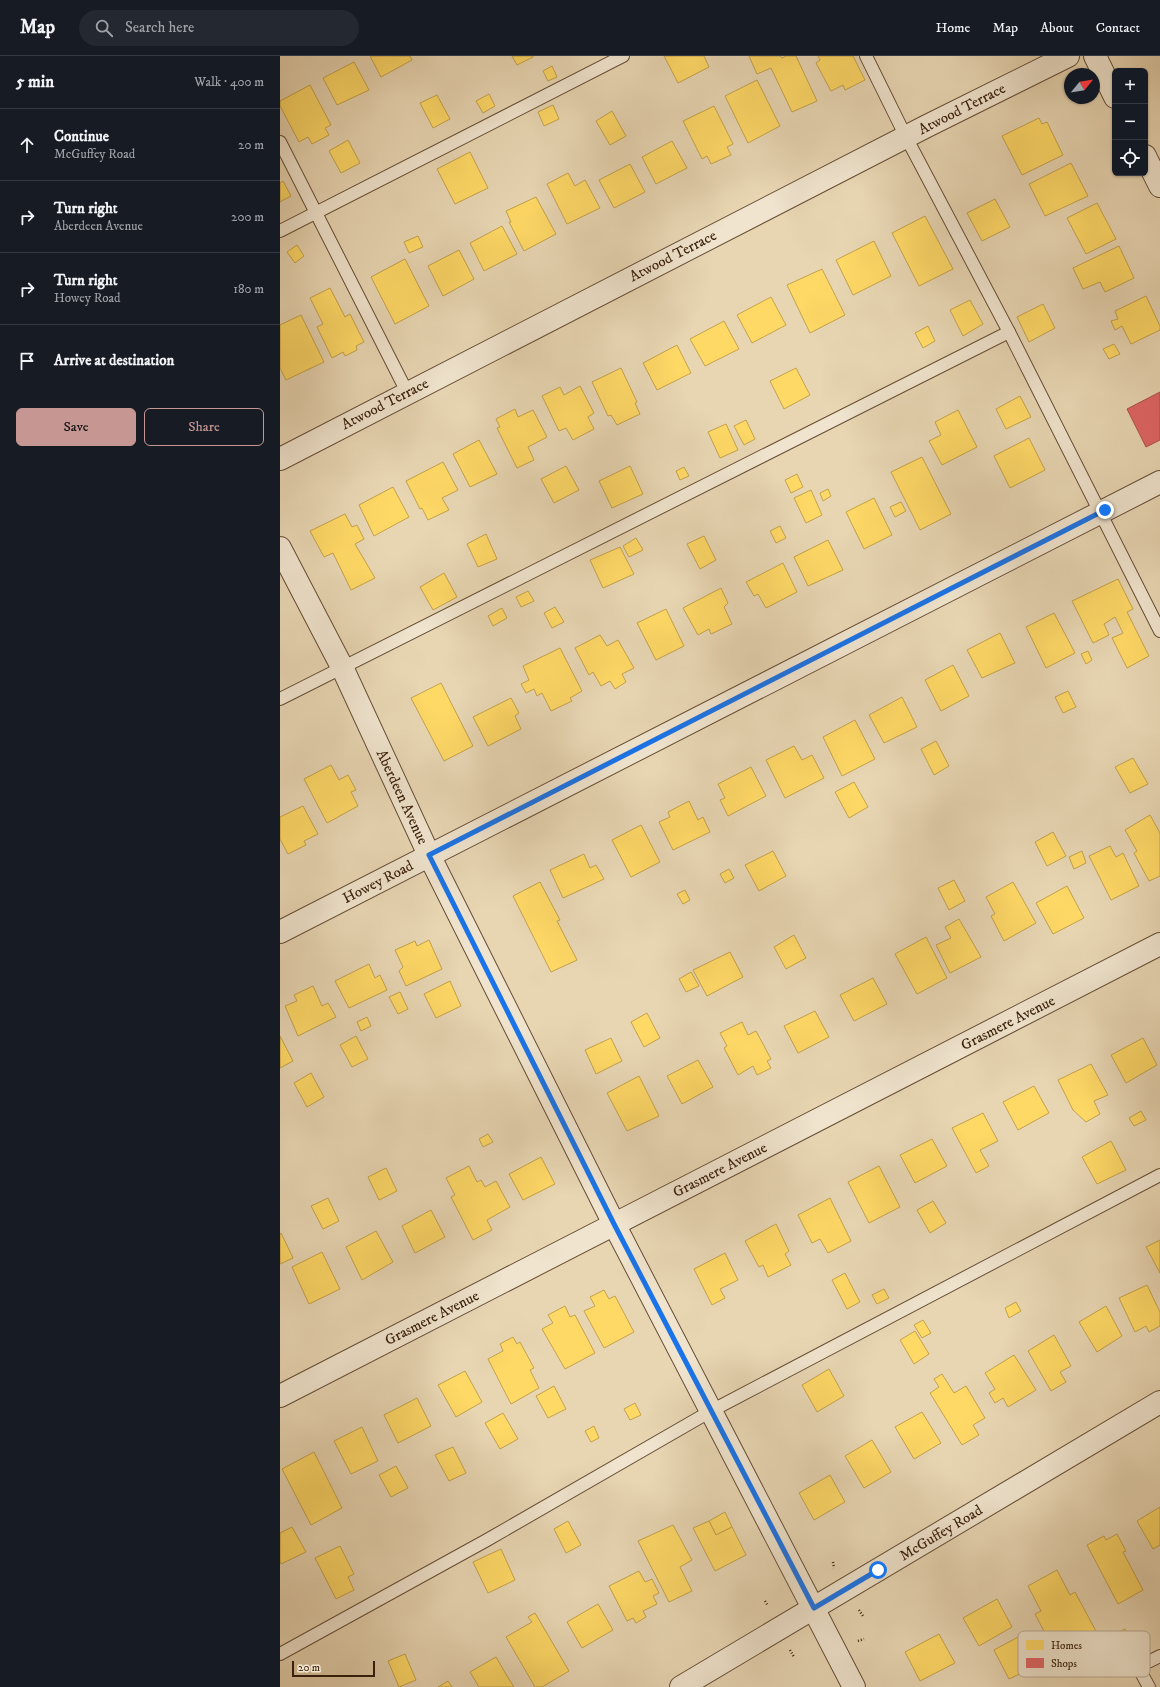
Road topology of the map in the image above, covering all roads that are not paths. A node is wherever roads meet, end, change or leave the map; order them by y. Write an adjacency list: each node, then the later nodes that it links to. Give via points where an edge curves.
1 (623, 56): 10 (lane)
2 (866, 56): 6 (lane)
3 (1068, 56): 6 (street, Atwood Terrace)
4 (1095, 56): 5 (street)
5 (1112, 90)
6 (906, 137): 12 (lane); 13 (street, Atwood Terrace)
7 (280, 142): 10 (lane)
8 (1148, 162): 9 (street)
9 (1160, 186)
10 (316, 213): 11 (lane); 13 (lane)
11 (280, 231)
12 (1009, 332): 16 (lane); 19 (lane)
13 (407, 392): 14 (street, Atwood Terrace)
14 (280, 458)
15 (1160, 482): 16 (street, Howey Road)
16 (1099, 513): 18 (lane); 21 (street, Howey Road)
17 (280, 548): 19 (street, Aberdeen Avenue)
18 (1160, 631)
19 (342, 667): 20 (lane); 21 (street, Aberdeen Avenue)
20 (280, 699)
21 (429, 855): 22 (street, Howey Road); 25 (street, Aberdeen Avenue)
22 (280, 932)
23 (1160, 944): 25 (street, Grasmere Avenue)
24 (1160, 1175): 28 (lane)
25 (614, 1224): 26 (street, Grasmere Avenue); 28 (street, Aberdeen Avenue)
26 (280, 1396)
27 (1160, 1402): 29 (street, McGuffey Road)
28 (711, 1411): 29 (street, Aberdeen Avenue); 30 (lane, via 487,1540)
29 (814, 1608): 34 (street, McGuffey Road); 35 (street, Aberdeen Avenue)
30 (280, 1654)
31 (1160, 1656): 32 (lane)
32 (1150, 1661)
33 (1144, 1677): 36 (lane)
34 (681, 1687)
35 (854, 1687)
36 (1149, 1687)

